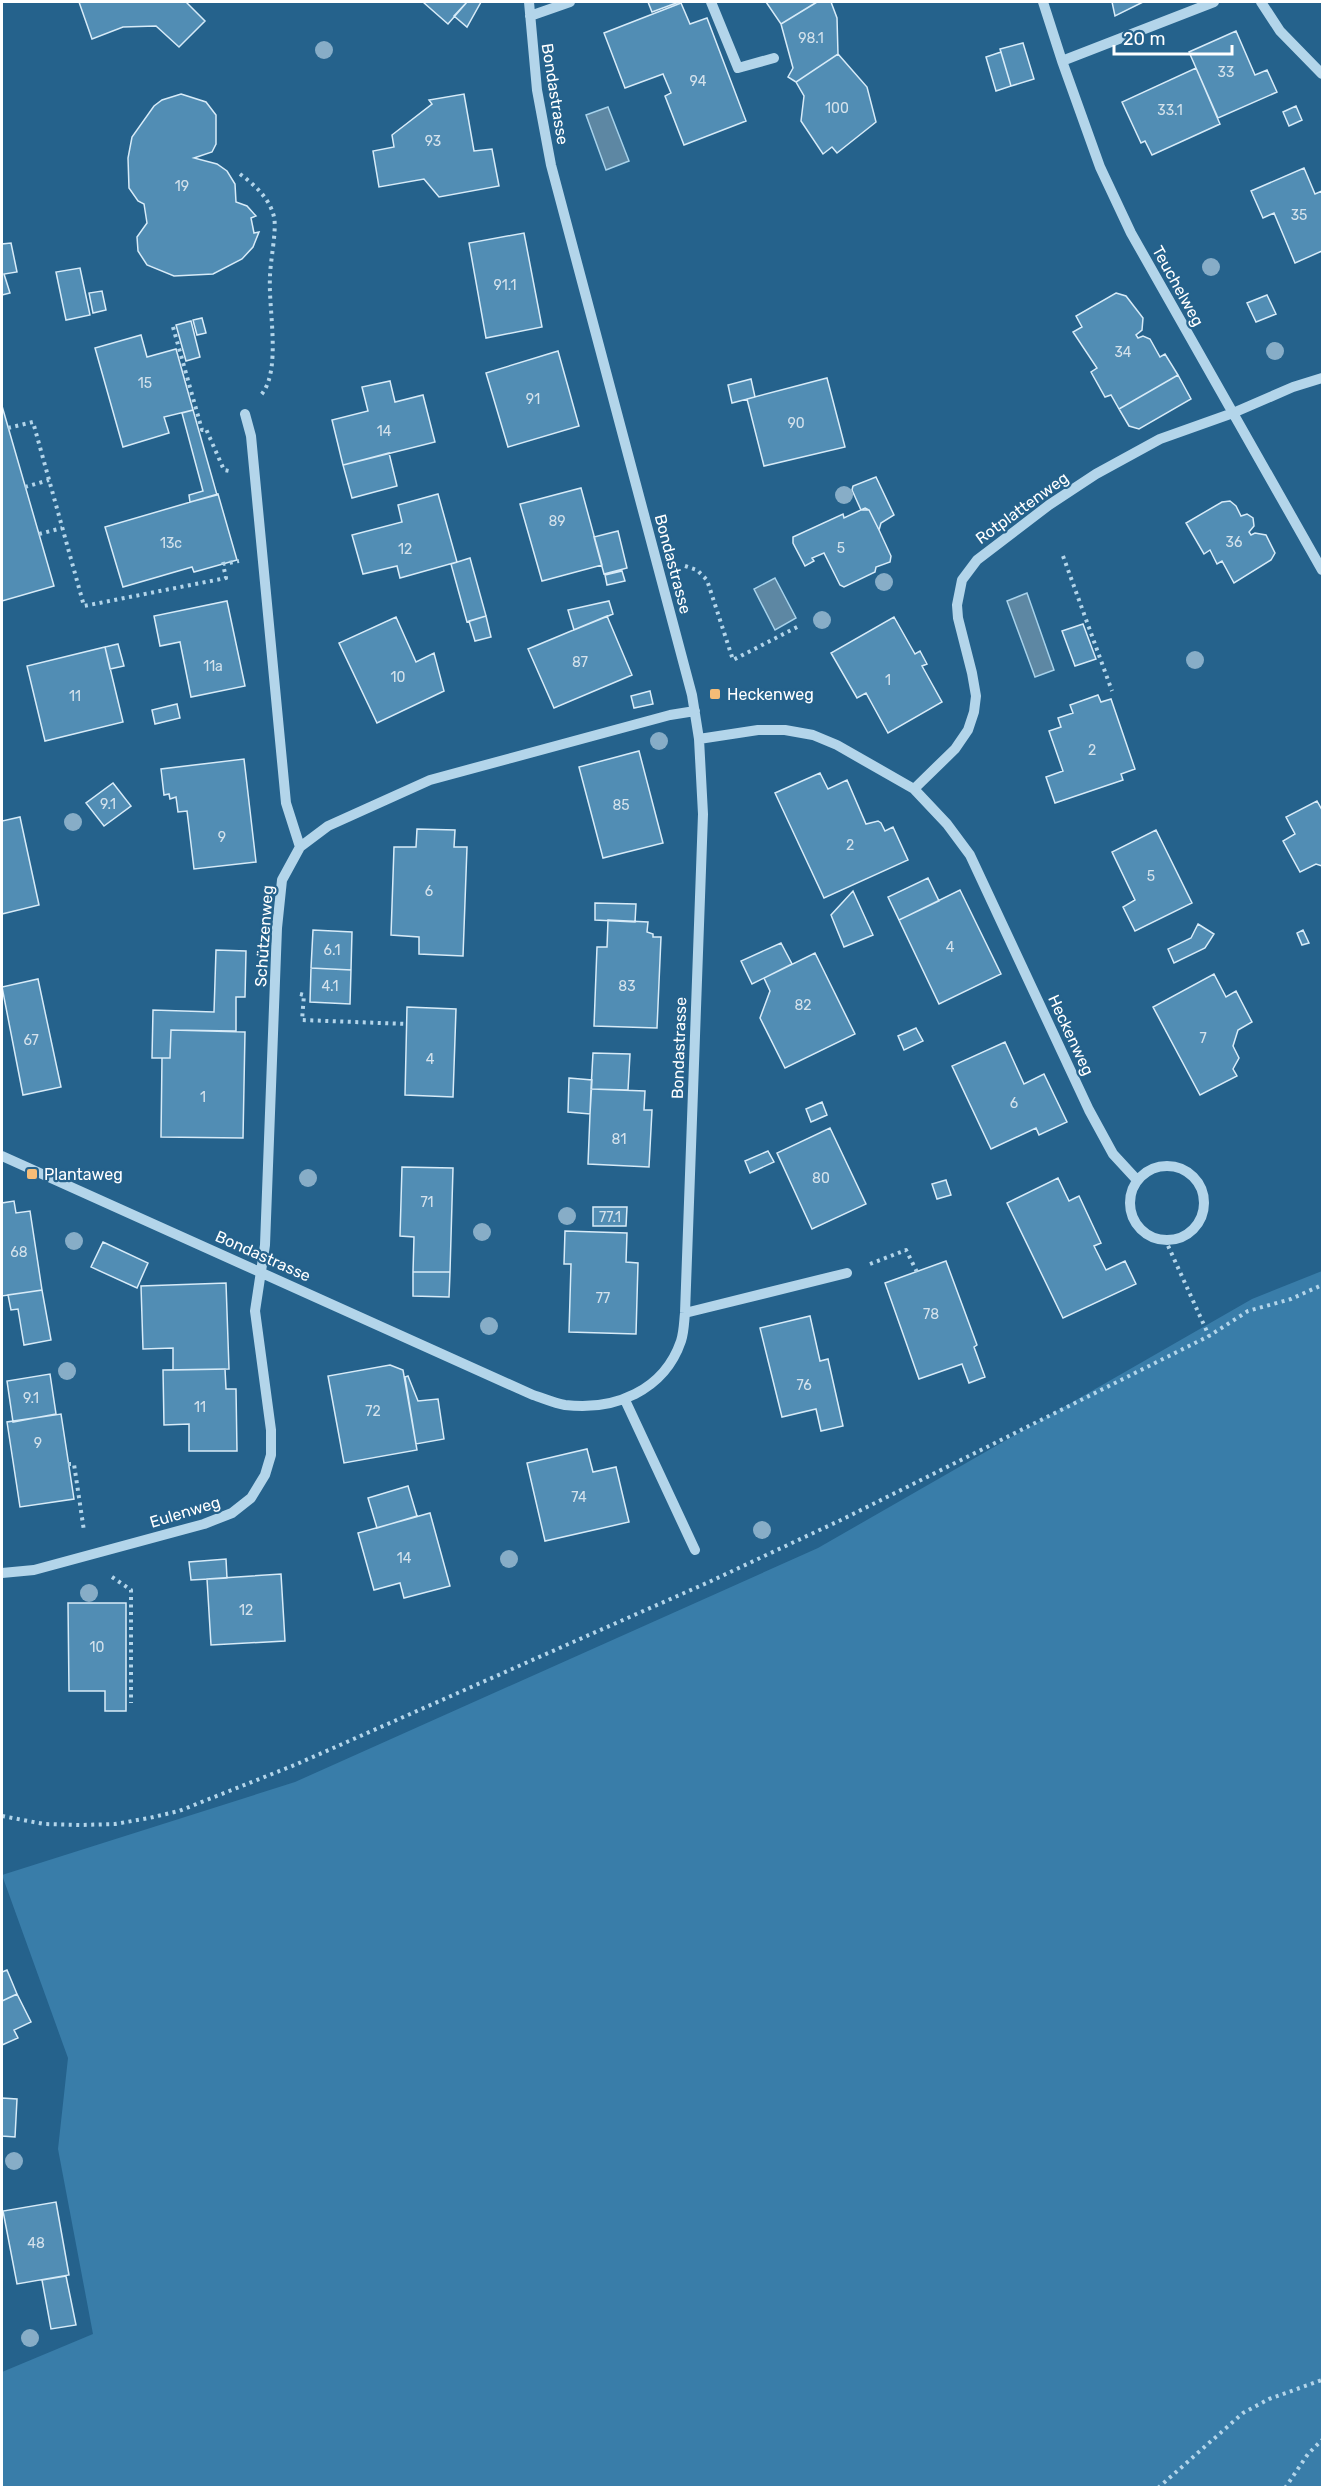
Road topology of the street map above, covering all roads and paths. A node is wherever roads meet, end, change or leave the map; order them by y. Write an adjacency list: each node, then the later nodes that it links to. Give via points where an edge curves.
1 (529, 2): 7 (street, Bondastrasse)
2 (570, 2): 7 (street)
3 (711, 2): 8 (street, via 738,68)
4 (1043, 2): 9 (street, Teuchelweg)
5 (1214, 2): 9 (street)
6 (1261, 2): 10 (street, via 1280,31)
7 (530, 16): 28 (street, Bondastrasse, via 537,90 551,165)
8 (774, 58)
9 (1062, 61): 14 (street, Teuchelweg, via 1100,167 1131,233)
10 (1323, 74)
11 (240, 174): 15 (path, via 267,200 274,218 269,281 269,381)
12 (173, 327): 17 (path, via 202,430 206,429)
13 (1323, 378): 14 (street, Rotplattenweg)
14 (1233, 413): 25 (street, Teuchelweg); 30 (street, Rotplattenweg, via 1160,439 1096,474 1049,505 969,568 957,605 976,696 974,712 955,749)
15 (245, 414): 22 (street, via 251,436)
16 (8, 428): 18 (path, via 33,422)
17 (223, 468)
18 (49, 480): 19 (path); 20 (path)
19 (25, 487)
20 (62, 528): 21 (path); 22 (path, via 84,606 226,578 223,564)
21 (39, 534)
22 (262, 555): 31 (street, via 286,802)
23 (1063, 556): 27 (path)
24 (685, 566): 26 (path, via 707,579 733,660)
25 (1323, 570)
26 (801, 625)
27 (1112, 691)
28 (694, 711): 29 (street, Bondastrasse); 31 (street, Schützenweg, via 430,780 328,826)
29 (699, 739): 30 (street, Heckenweg, via 758,729 813,735); 41 (street, Bondastrasse, via 703,814)
30 (914, 789): 35 (street, Heckenweg, via 970,855 1089,1110 1113,1154)
31 (300, 847): 37 (street, Schützenweg, via 282,880 277,928)
32 (303, 1007): 33 (path, via 302,1020)
33 (407, 1024)
34 (2, 1156): 37 (street, Bondastrasse)
35 (1137, 1180): 36 (street, via 1131,1192 1133,1218 1140,1229); 36 (street, via 1160,1166 1174,1166 1197,1181 1203,1207 1199,1220 1191,1231)
36 (1165, 1239): 42 (path)
37 (261, 1272): 43 (street, Bondastrasse, via 533,1395 562,1405 594,1407); 46 (street, Eulenweg, via 255,1311 271,1430 271,1455 265,1475 251,1498 232,1513)
38 (917, 1272): 39 (path, via 906,1250)
39 (847, 1273): 41 (street)
40 (1323, 1285): 42 (path, via 1248,1311)
41 (685, 1313): 43 (street, Bondastrasse, via 681,1340 669,1366 650,1385)
42 (1209, 1335): 49 (path, via 719,1577 179,1811 115,1824 80,1825 44,1824)
43 (626, 1400): 45 (street)
44 (69, 1464): 46 (path, via 74,1464)
45 (695, 1550)
46 (89, 1555): 47 (street, Eulenweg, via 34,1570); 48 (path, via 102,1570 131,1590)
47 (2, 1573)
48 (131, 1703)
49 (2, 1816)
50 (1323, 2380): 52 (path, via 1269,2399 1243,2413)
51 (1323, 2440): 53 (path)
52 (1158, 2487)
53 (1285, 2487)

